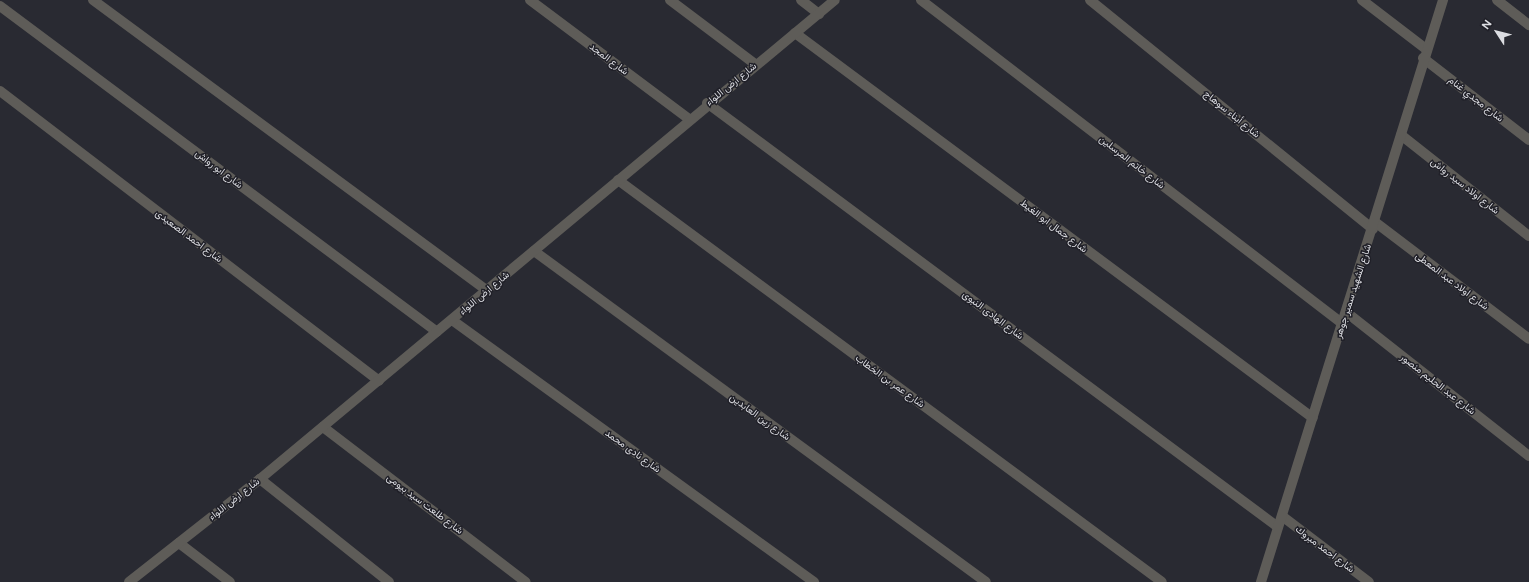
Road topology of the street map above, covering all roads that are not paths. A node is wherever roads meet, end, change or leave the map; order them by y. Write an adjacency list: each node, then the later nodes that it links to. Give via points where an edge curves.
1 (92, 0): 26 (street)
2 (530, 0): 19 (street, شارع المجد)
3 (670, 0): 16 (street)
4 (802, 0): 12 (street)
5 (835, 0): 12 (street, شارع ارض اللواء)
6 (921, 0): 29 (street, شارع خاتم المرسلين)
7 (1090, 0): 23 (street, شارع أبناء سوهاج)
8 (1362, 0): 15 (street, شارع مجدي غنام)
9 (1443, 0): 15 (street, شارع الشهيد سمير جوهر)
10 (1497, 0): 13 (street)
11 (0, 6): 30 (street, شارع ابو رواش)
12 (819, 14): 14 (street, شارع ارض اللواء)
13 (1529, 25)
14 (795, 33): 16 (street, شارع ارض اللواء); 33 (street, شارع جمال ابو الغيط)
15 (1425, 54): 20 (street, شارع الشهيد سمير جوهر); 21 (street, شارع مجدي غنام)
16 (755, 64): 18 (street, شارع ارض اللواء)
17 (0, 91): 32 (street, شارع احمد الصعيدى)
18 (707, 103): 19 (street, شارع ارض اللواء); 38 (street, شارع الهادى النبوى)
19 (689, 119): 22 (street, شارع ارض اللواء)
20 (1401, 135): 23 (street, شارع الشهيد سمير جوهر); 24 (street, شارع اولاد سيد رواش)
21 (1529, 140)
22 (618, 180): 25 (street, شارع ارض اللواء); 46 (street, شارع عمر بن الخطاب)
23 (1374, 226): 27 (street, شارع الشهيد سمير جوهر); 31 (street, شارع اولاد عبد المعطى)
24 (1529, 236)
25 (534, 252): 26 (street, شارع ارض اللواء); 45 (street, شارع زين العابدين)
26 (487, 290): 28 (street, شارع ارض اللواء)
27 (1346, 312): 29 (street, شارع الشهيد سمير جوهر); 35 (street, شارع عبد الحليم منصور)
28 (452, 320): 30 (street, شارع ارض اللواء); 44 (street, شارع نادى محمد)
29 (1343, 324): 33 (street, شارع الشهيد سمير جوهر)
30 (438, 332): 32 (street, شارع ارض اللواء)
31 (1529, 339)
32 (379, 381): 34 (street, شارع ارض اللواء)
33 (1313, 418): 37 (street, شارع الشهيد سمير جوهر)
34 (323, 427): 36 (street, شارع ارض اللواء); 43 (street, شارع طلعت سيد بيومى)
35 (1529, 456)
36 (260, 479): 39 (street, شارع ارض اللواء); 42 (street)
37 (1282, 516): 38 (street, شارع الشهيد سمير جوهر); 48 (street, شارع احمد مبروك)
38 (1278, 527): 47 (street, شارع الشهيد سمير جوهر)
39 (179, 543): 40 (street, شارع ارض اللواء); 41 (street)
40 (129, 582)
41 (230, 582)
42 (389, 582)
43 (526, 582)
44 (814, 582)
45 (986, 582)
46 (1162, 582)
47 (1260, 582)
48 (1369, 582)

